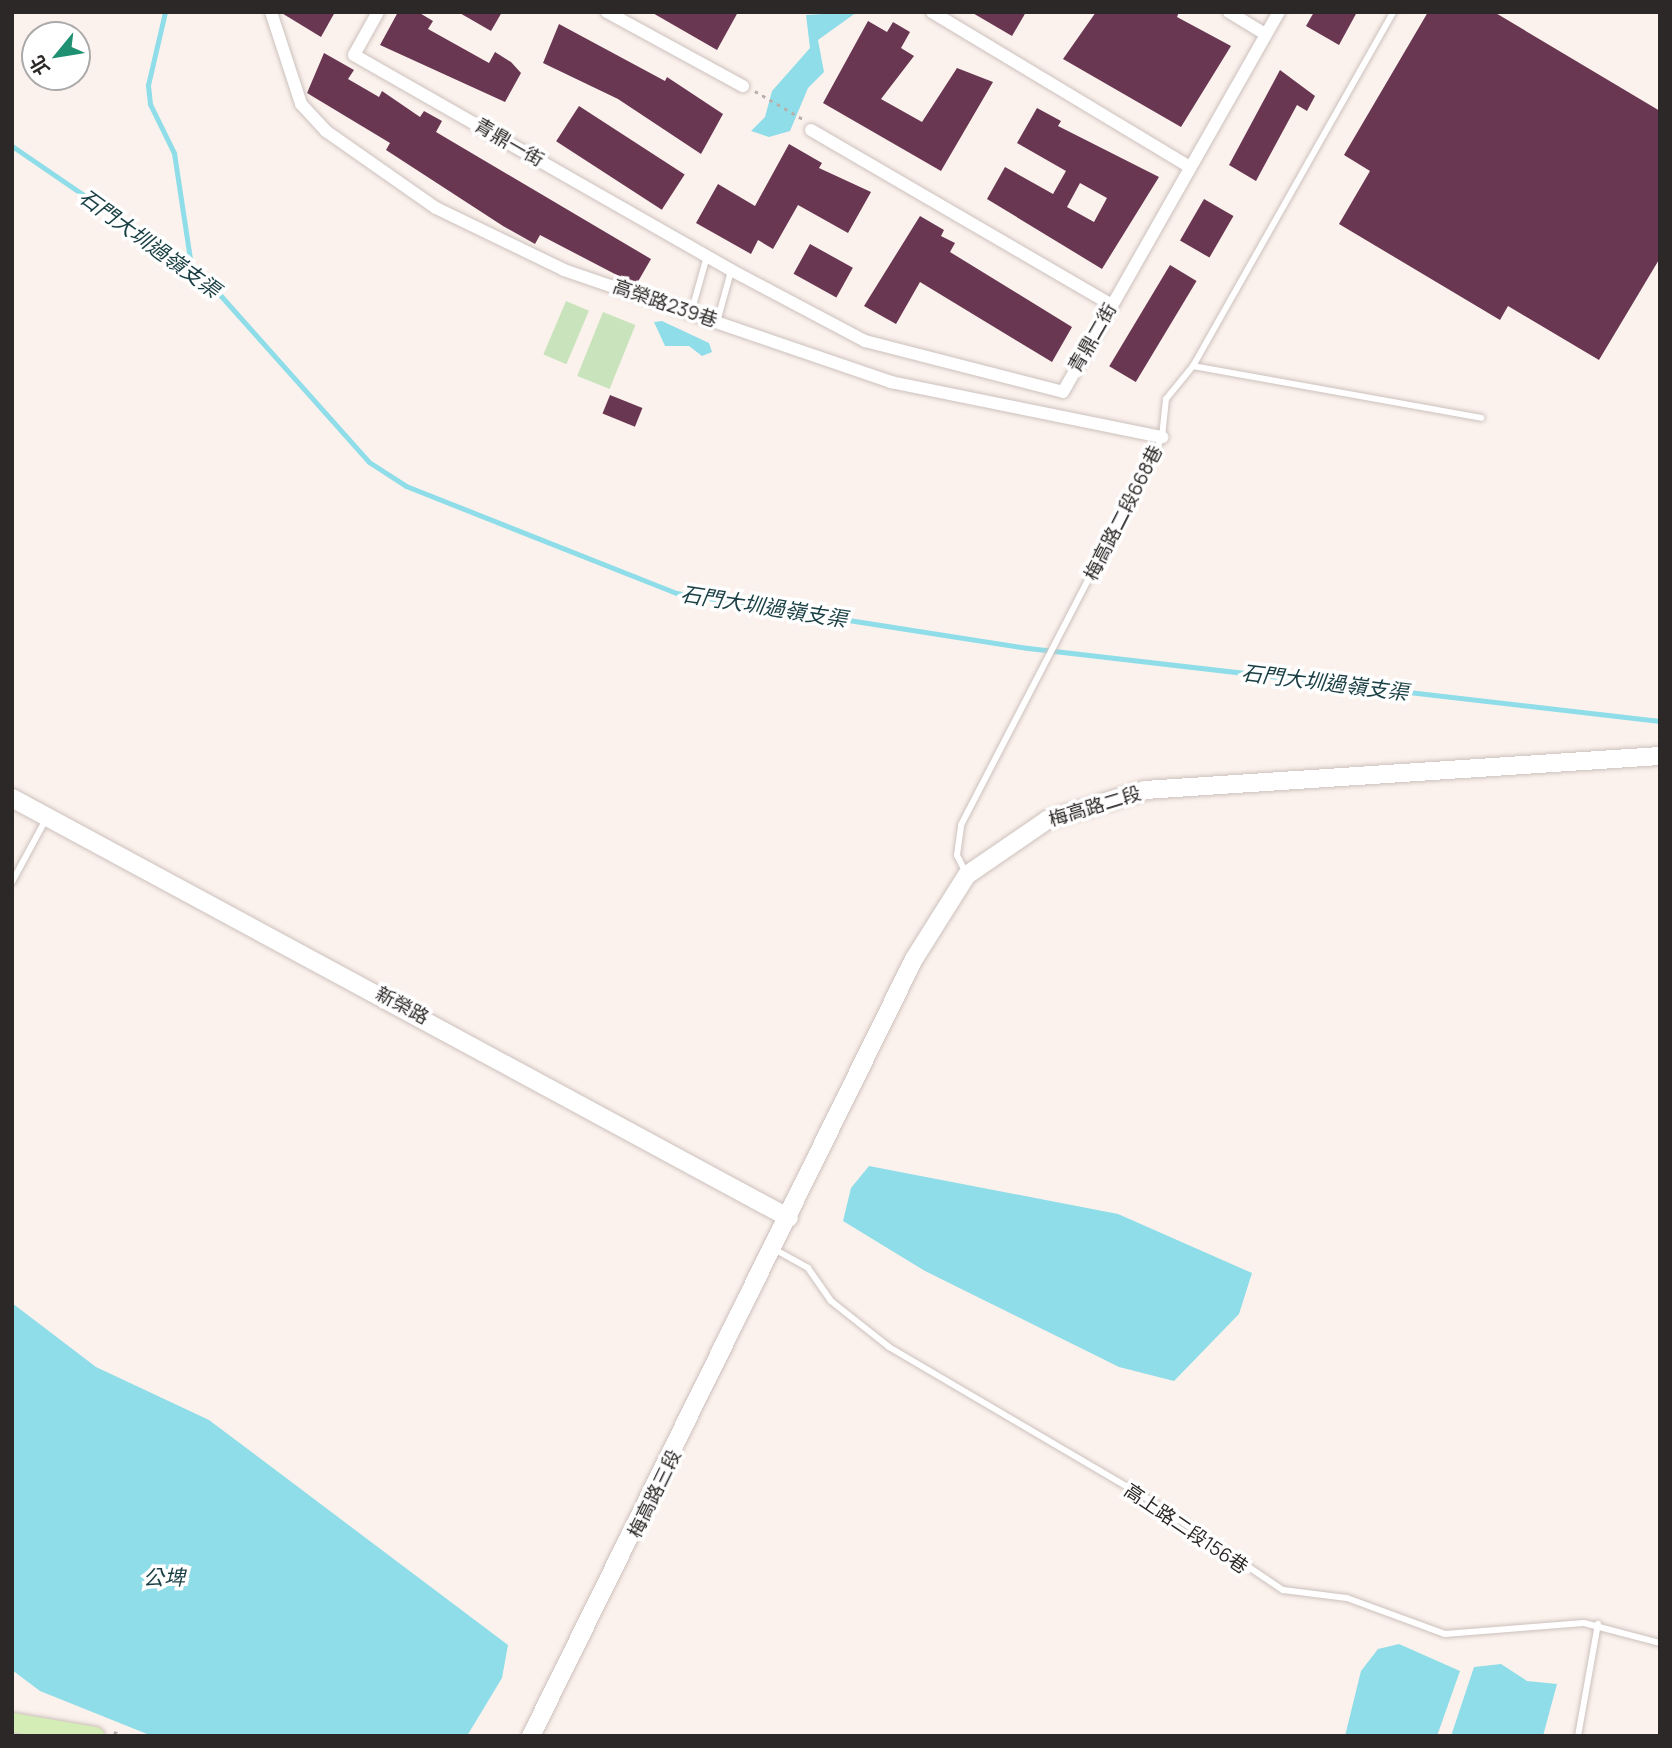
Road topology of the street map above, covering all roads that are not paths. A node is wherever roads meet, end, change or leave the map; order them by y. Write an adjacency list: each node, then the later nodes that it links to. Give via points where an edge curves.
1 (271, 12): 15 (street, 高榮路239巷, via 301,104 368,162 436,208 564,270)
2 (379, 12): 12 (street, 青鼎一街, via 354,55)
3 (607, 12): 9 (street)
4 (932, 12): 11 (street)
5 (1229, 12): 8 (street)
6 (1279, 12): 8 (street, 青鼎二街)
7 (1392, 12): 17 (lane, 梅高路二段668巷)
8 (1265, 34): 11 (street, 青鼎二街)
9 (743, 86)
10 (811, 130): 14 (street)
11 (1190, 167): 14 (street, 青鼎二街)
12 (707, 256): 13 (street); 15 (lane)
13 (731, 270): 14 (street, 青鼎二街, via 865,341 1063,392); 16 (lane)
14 (1112, 305)
15 (691, 313): 16 (street, 高榮路239巷)
16 (717, 323): 19 (street, 高榮路239巷, via 891,382)
17 (1193, 366): 18 (lane); 19 (lane, 梅高路二段668巷, via 1166,399)
18 (1481, 418)
19 (1162, 437): 23 (lane, 梅高路二段668巷, via 961,825 957,855)
20 (1660, 755): 23 (street, 梅高路二段, via 1145,790 1047,820)
21 (12, 798): 22 (street, 新榮路)
22 (47, 818): 24 (lane); 25 (street, 新榮路)
23 (967, 874): 25 (street, 梅高路二段, via 920,948)
24 (12, 882)
25 (789, 1218): 26 (street, 梅高路二段)
26 (774, 1249): 27 (lane, 高上路二段156巷, via 808,1268 831,1300 889,1347 1147,1499 1283,1590 1346,1598 1445,1634); 31 (street, 梅高路三段)
27 (1598, 1624): 28 (lane, 高上路二段156巷); 32 (lane)
28 (1660, 1643)
29 (12, 1721): 30 (main road)
30 (95, 1736)
31 (531, 1736)
32 (1578, 1736)

